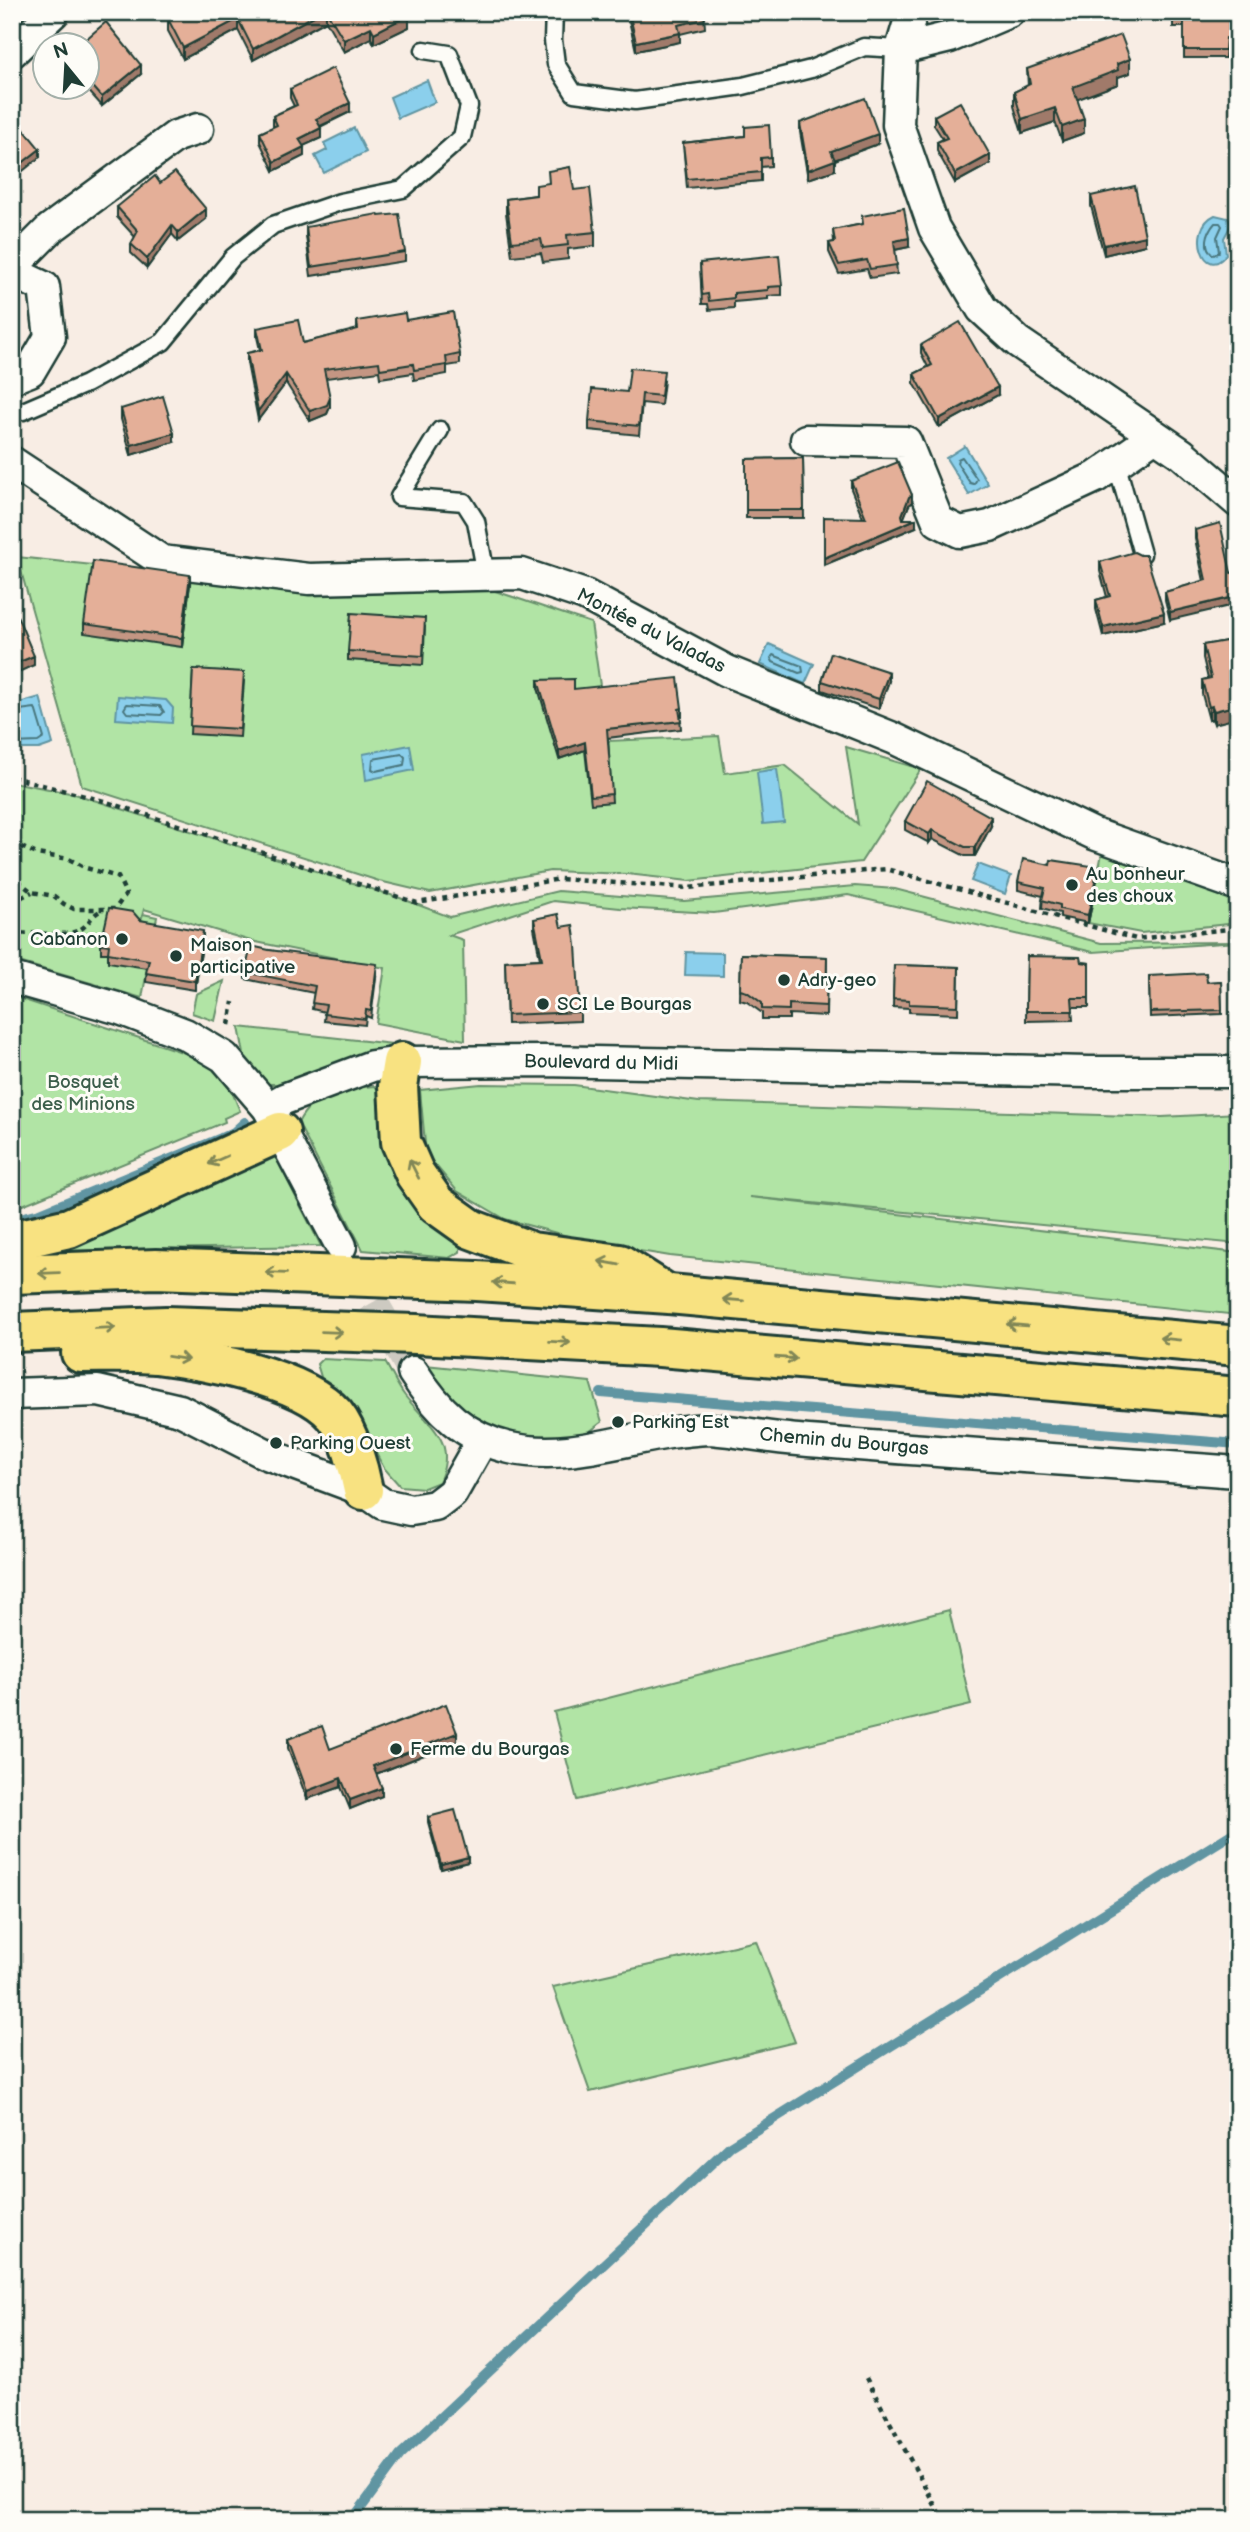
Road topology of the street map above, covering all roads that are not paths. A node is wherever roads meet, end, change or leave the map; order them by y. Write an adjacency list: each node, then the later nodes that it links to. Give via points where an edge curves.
1 (54, 12): 7 (street)
2 (554, 12): 5 (lane, via 555,64 574,93 635,101 743,86 811,69 864,47)
3 (912, 12): 5 (street)
4 (1009, 12): 5 (street, via 950,37)
5 (901, 49): 13 (street, via 898,125 934,228 982,309 1018,342)
6 (424, 50): 11 (lane, via 449,54 469,106 462,137 433,163 403,189 340,202 273,225 233,257 163,342 86,384 23,411)
7 (12, 52)
8 (198, 129): 9 (street, via 176,136 50,229)
9 (12, 270): 10 (street, via 44,287 50,337 30,371)
10 (12, 378)
11 (12, 410)
12 (440, 430): 19 (lane, via 399,497 464,502 476,521)
13 (1155, 436): 16 (street); 17 (street)
14 (806, 440): 16 (street, via 906,442 938,521 960,532 990,526 1096,477)
15 (12, 462): 19 (street, Montée du Valadas, via 162,561 309,579)
16 (1116, 462): 18 (lane)
17 (1236, 497)
18 (1142, 554)
19 (486, 575): 20 (street, Montée du Valadas, via 522,574 585,595 727,670 893,738 1094,834)
20 (1238, 885)
21 (12, 978): 24 (street, via 120,1009 185,1034 224,1057)
22 (402, 1062): 23 (street, Boulevard du Midi); 24 (street, Boulevard du Midi, via 372,1066 284,1100); 28 (main road, one-way to 22, via 620,1264 533,1252 471,1229 436,1204 415,1174 401,1142 398,1086)
23 (1238, 1072)
24 (274, 1120): 25 (main road, one-way to 25, via 69,1228); 26 (street)
25 (12, 1241)
26 (341, 1246)
27 (12, 1274): 28 (main road, one-way to 27, via 477,1281 170,1270)
28 (669, 1294): 30 (main road, one-way to 28)
29 (12, 1332): 34 (main road, one-way to 34, via 166,1326 660,1347)
30 (1238, 1346)
31 (12, 1352): 37 (main road, one-way to 37, via 155,1354 276,1380 312,1397 336,1416 358,1462)
32 (413, 1372): 35 (street, Chemin du Bourgas, via 452,1422)
33 (12, 1394): 37 (street, via 98,1391 180,1410 264,1453)
34 (1238, 1398)
35 (480, 1439): 36 (street, Chemin du Bourgas, via 549,1453 706,1429 797,1440); 37 (street, via 452,1493 435,1506 411,1510 383,1504)
36 (1238, 1472)
37 (363, 1490)

